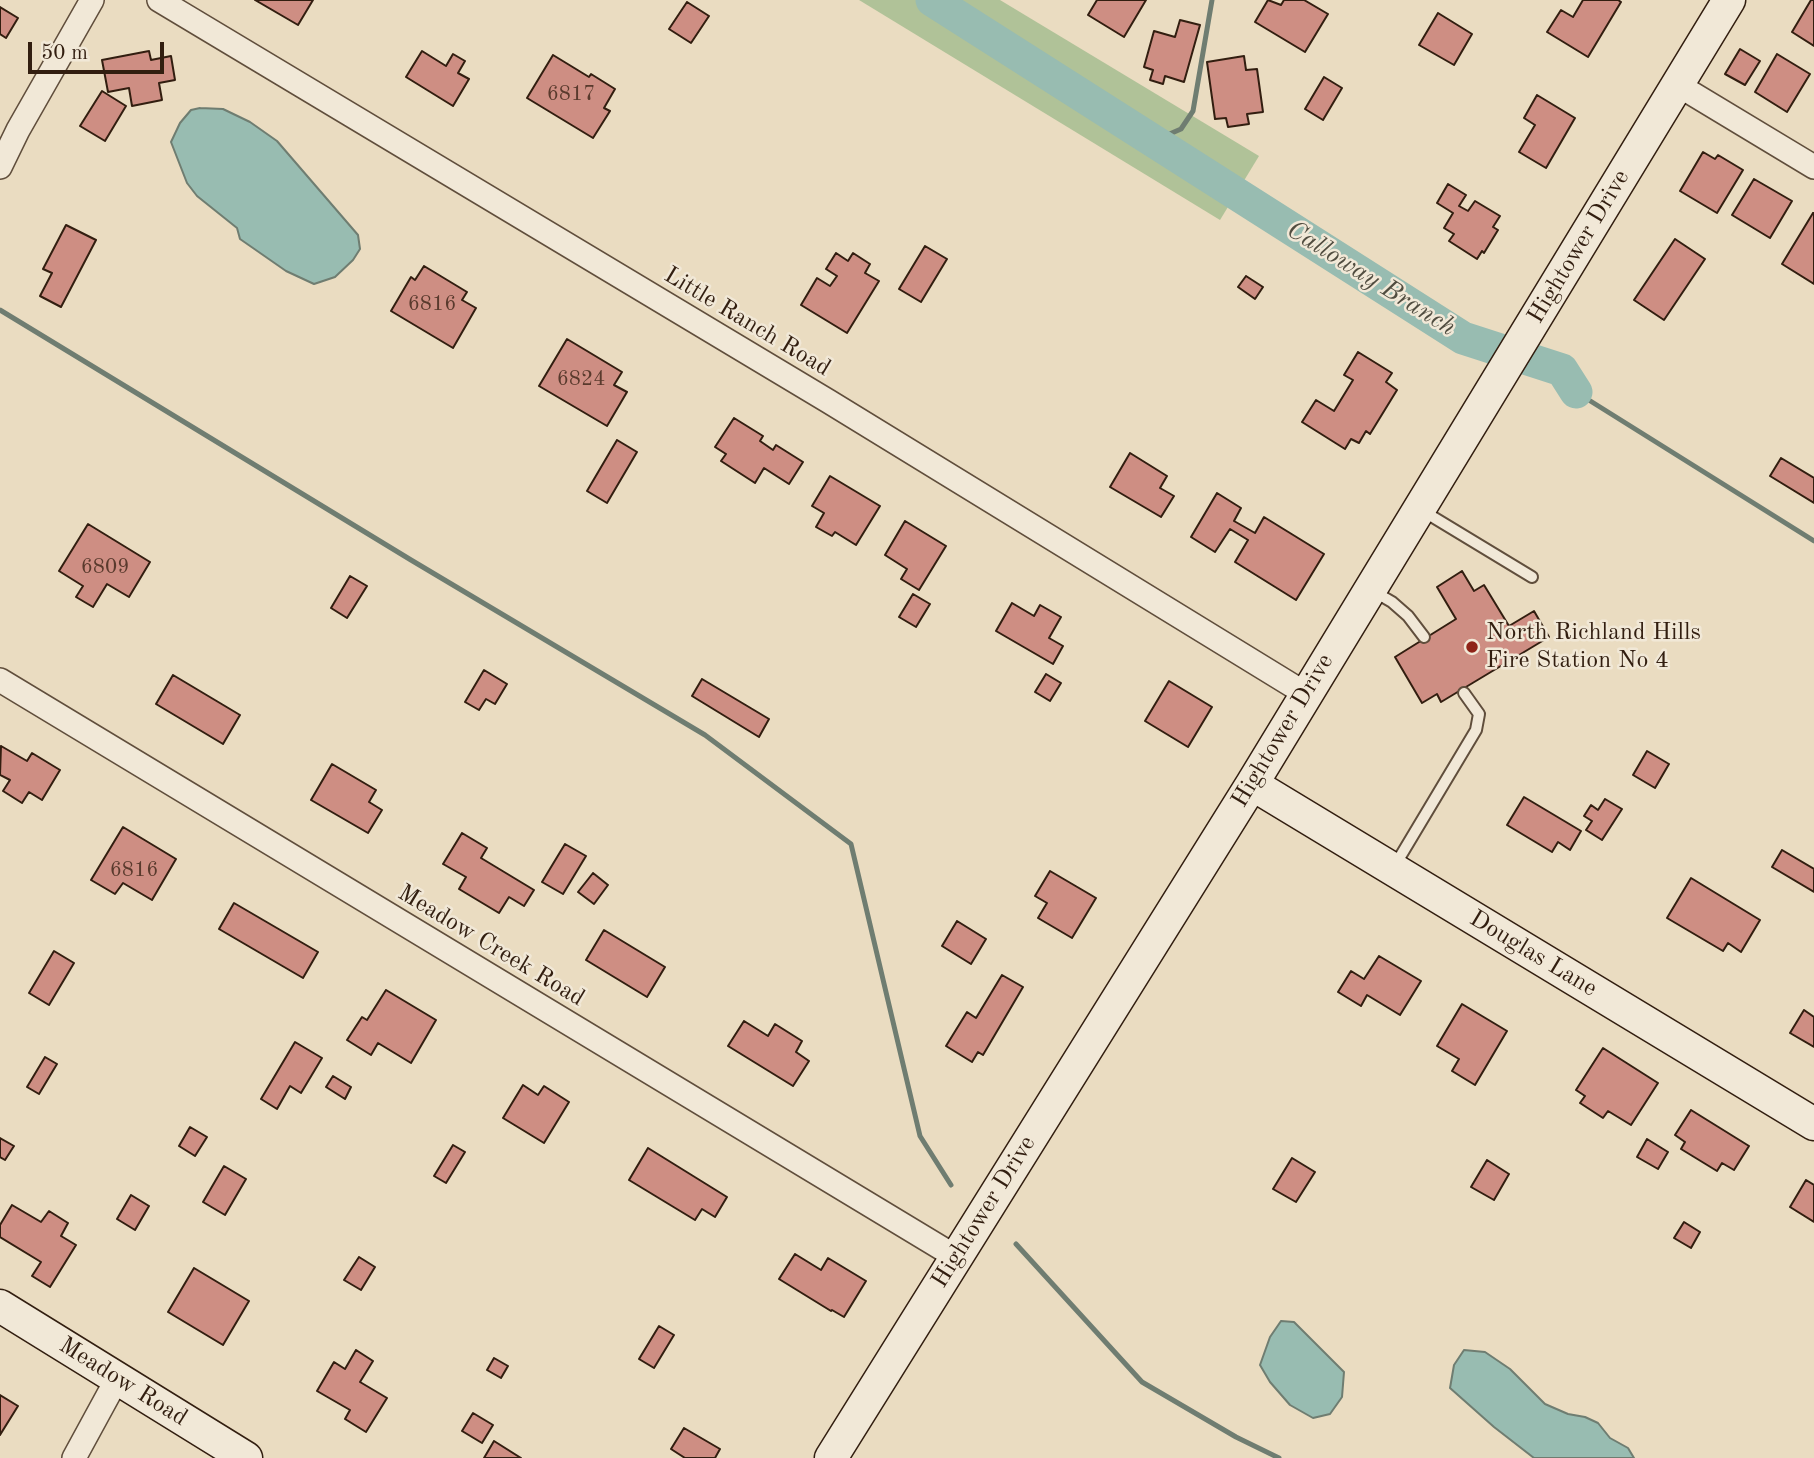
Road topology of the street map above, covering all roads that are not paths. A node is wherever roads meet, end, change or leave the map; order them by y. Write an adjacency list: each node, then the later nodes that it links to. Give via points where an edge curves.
1 (92, 0): 6 (street)
2 (159, 0): 13 (street, Little Ranch Road)
3 (1729, 0): 4 (street, Hightower Drive)
4 (1678, 85): 5 (street); 7 (street, Hightower Drive)
5 (1810, 156)
6 (0, 167)
7 (1419, 509): 8 (lane); 9 (street, Hightower Drive)
8 (1532, 577)
9 (1370, 589): 10 (lane, via 1408,616); 13 (street, Hightower Drive)
10 (1424, 637)
11 (0, 680): 17 (street, Meadow Creek Road)
12 (1464, 693): 15 (lane, via 1479,714 1476,730)
13 (1306, 694): 14 (street, Hightower Drive)
14 (1252, 784): 15 (street, Douglas Lane); 17 (street, Hightower Drive)
15 (1393, 869): 16 (street, Douglas Lane)
16 (1814, 1124)
17 (956, 1257): 22 (street, Hightower Drive)
18 (0, 1306): 19 (street, Meadow Road)
19 (117, 1379): 20 (street); 21 (street, Meadow Road)
20 (74, 1458)
21 (246, 1458)
22 (831, 1458)

